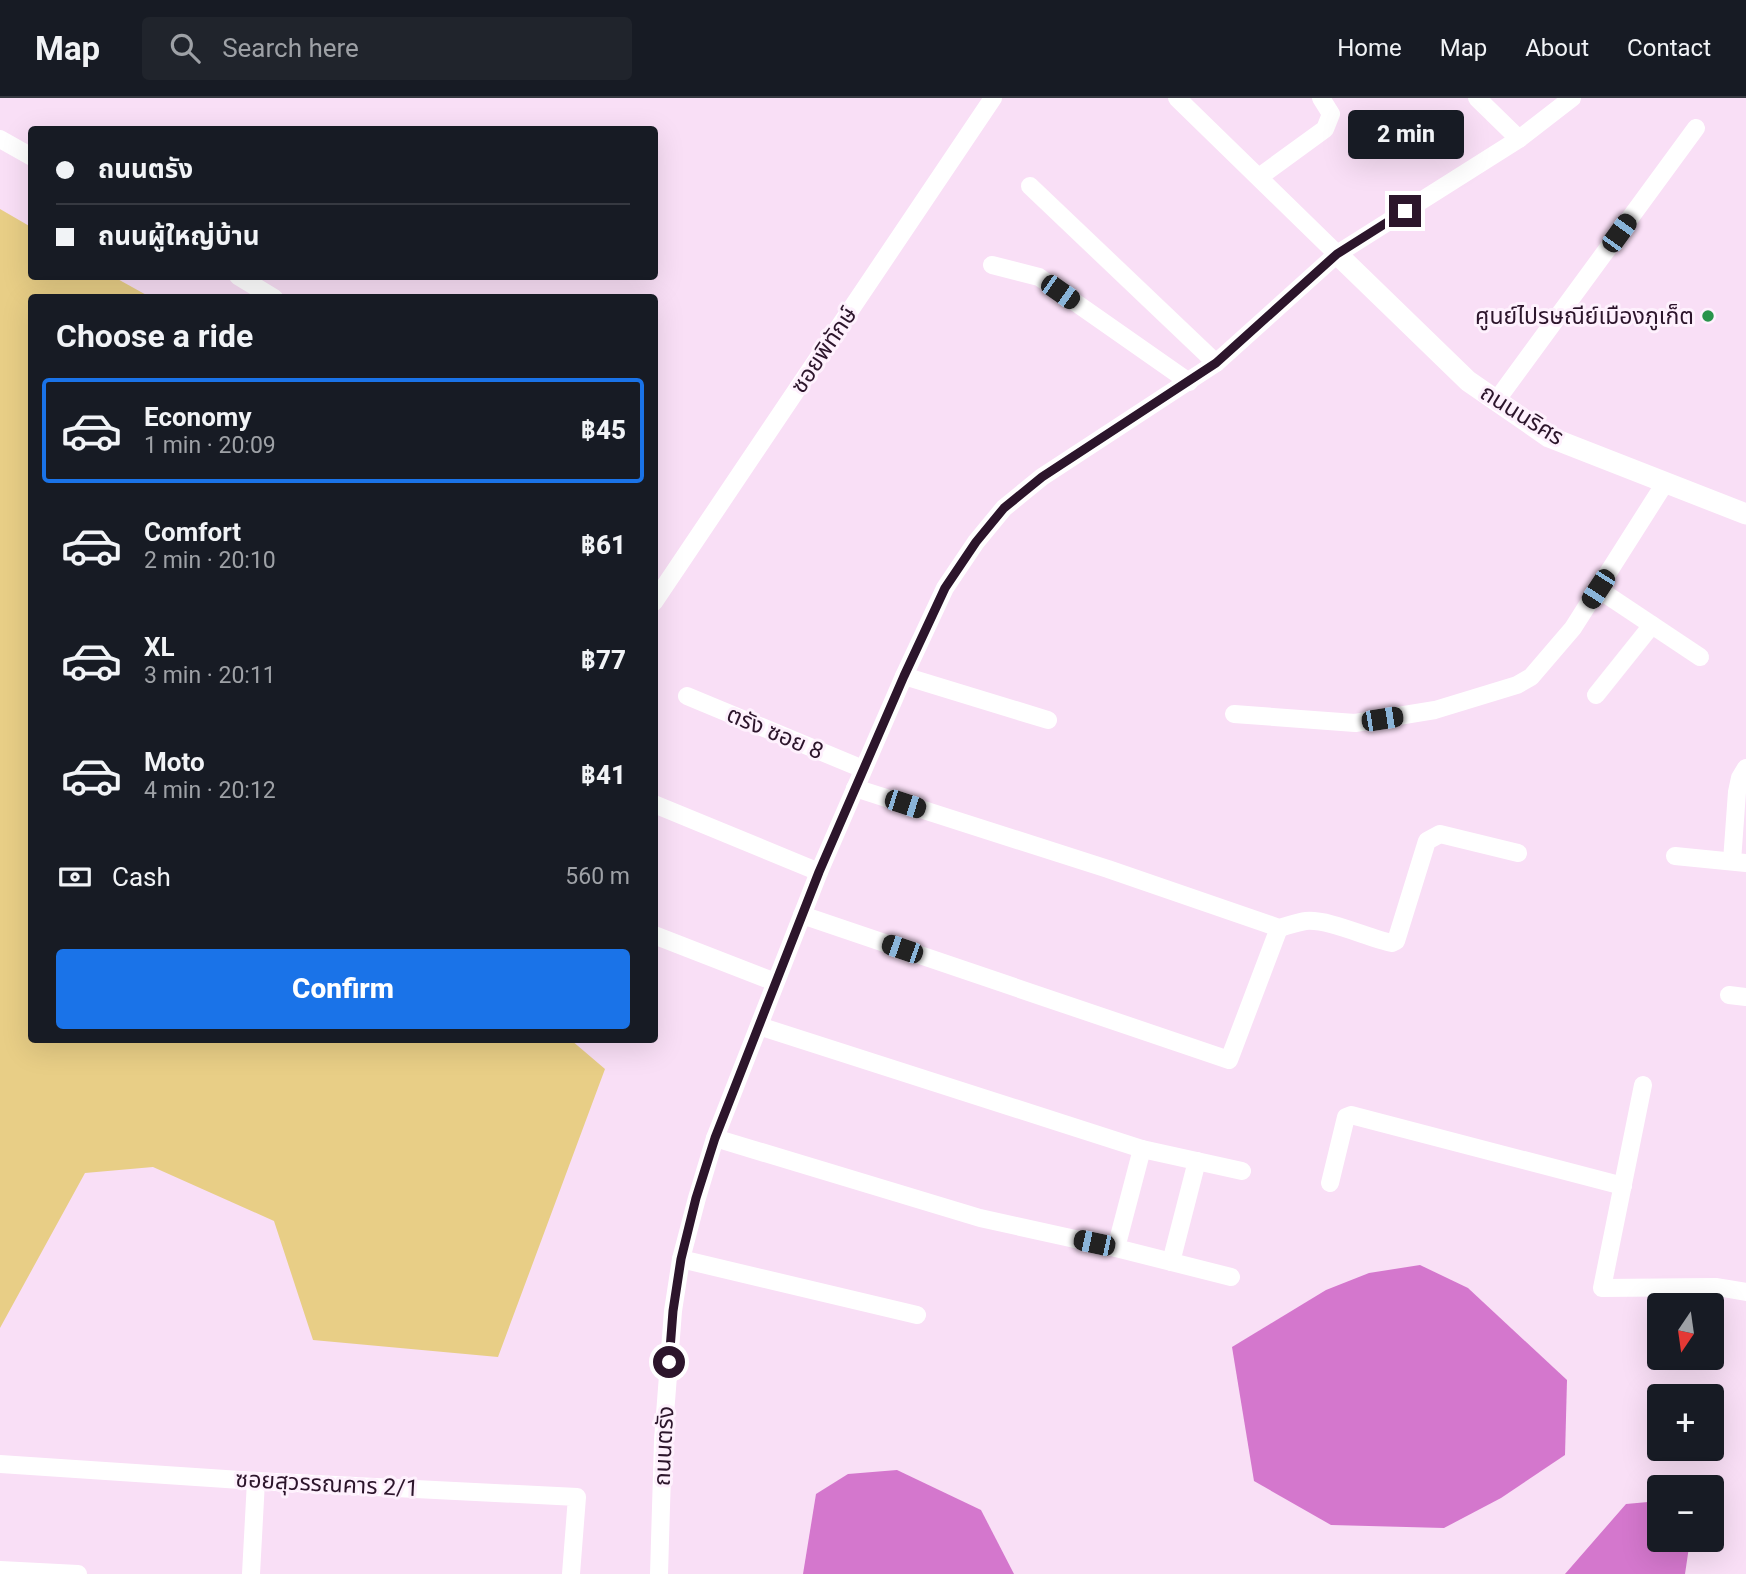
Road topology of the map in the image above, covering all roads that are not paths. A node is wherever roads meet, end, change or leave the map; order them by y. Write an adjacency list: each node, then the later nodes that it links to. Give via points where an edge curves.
1 (993, 98): 22 (street, ซอยพิทักษ์)
2 (1177, 98): 10 (street)
3 (1321, 98): 10 (street, via 1331,114 1325,129)
4 (1477, 98): 8 (street)
5 (1572, 98): 8 (street, ถนนตรัง)
6 (1696, 128): 18 (street)
7 (0, 139): 9 (street)
8 (1519, 139): 12 (street, ถนนตรัง)
9 (28, 155)
10 (1259, 177): 12 (street)
11 (1030, 186): 16 (street)
12 (1337, 254): 16 (street, ถนนตรัง); 18 (street, ถนนนริศร, via 1468,381)
13 (992, 265): 17 (street, via 1039,277)
14 (244, 280): 15 (street)
15 (267, 294)
16 (1216, 363): 17 (street, ถนนตรัง)
17 (1189, 382): 25 (street, ถนนตรัง, via 1042,477 1004,508 945,588)
18 (1496, 401): 19 (street, ถนนนริศร, via 1549,437)
19 (1665, 483): 20 (street, ถนนนริศร); 21 (street)
20 (1746, 514)
21 (1598, 589): 23 (street); 28 (street, via 1573,628 1531,677 1517,685 1435,710 1355,723)
22 (658, 596)
23 (1652, 625): 24 (street); 26 (street)
24 (1700, 657)
25 (904, 676): 29 (street); 31 (street, ถนนตรัง)
26 (1596, 695)
27 (687, 696): 31 (street, ตรัง ซอย 8)
28 (1234, 714)
29 (1048, 720)
30 (1746, 768): 36 (street, via 1737,792)
31 (863, 769): 32 (street, ถนนตรัง)
32 (855, 788): 37 (street, ถนนตรัง); 39 (street)
33 (658, 806): 37 (street)
34 (1517, 853): 39 (street, via 1440,834 1427,841 1392,943 1314,921)
35 (1675, 856): 36 (street)
36 (1739, 862)
37 (819, 872): 38 (street, ถนนตรัง)
38 (802, 915): 39 (street, via 1229,1060); 41 (street, ถนนตรัง)
39 (1279, 928)
40 (658, 937): 41 (street)
41 (775, 982): 42 (street, ถนนตรัง)
42 (759, 1026): 44 (street, ถนนตรัง); 45 (street)
43 (1643, 1085): 49 (street)
44 (715, 1138): 50 (street, via 980,1218); 51 (street, ถนนตรัง)
45 (1142, 1149): 46 (street); 50 (street)
46 (1197, 1161): 47 (street); 52 (street)
47 (1242, 1171)
48 (1330, 1184): 49 (street, via 1346,1117 1351,1115)
49 (1623, 1186): 54 (street, via 1602,1287 1717,1287)
50 (1116, 1248): 52 (street)
51 (681, 1259): 55 (street); 62 (street, ถนนตรัง, via 664,1427)
52 (1171, 1262): 53 (street)
53 (1231, 1277)
54 (1746, 1292)
55 (916, 1315)
56 (0, 1464): 57 (street, ซอยสุวรรณคาร 2/1)
57 (256, 1481): 60 (street); 61 (street, ซอยสุวรรณคาร 2/1, via 577,1497)
58 (0, 1570): 59 (street)
59 (78, 1574)
60 (251, 1574)
61 (571, 1574)
62 (659, 1574)

